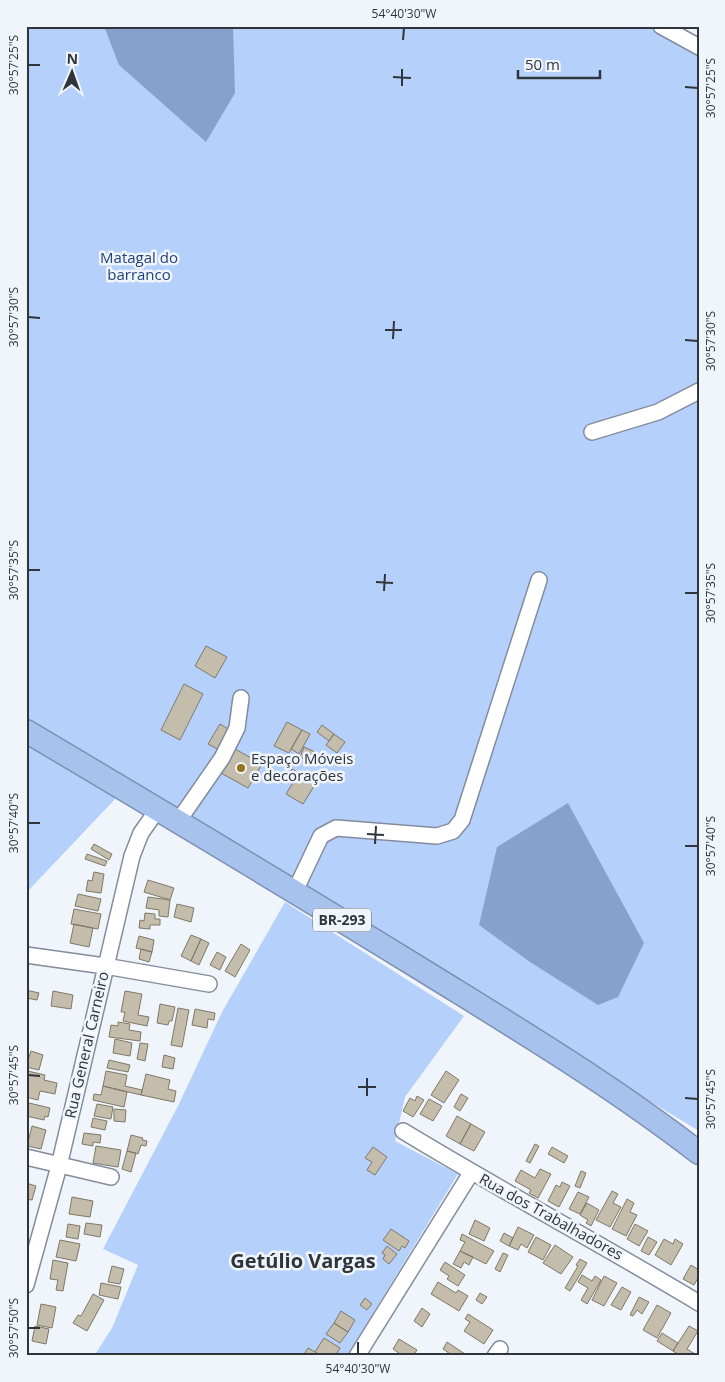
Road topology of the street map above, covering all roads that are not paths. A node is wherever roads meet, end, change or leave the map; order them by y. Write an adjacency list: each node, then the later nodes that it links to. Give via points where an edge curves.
1 (661, 26): 2 (street)
2 (699, 47)
3 (699, 391): 4 (street, via 658,412)
4 (592, 432)
5 (539, 580): 10 (street, via 462,820 452,830 437,836 336,828 321,836)
6 (241, 698): 9 (street, via 237,728 222,758)
7 (26, 731): 8 (highway, BR-293)
8 (158, 810): 9 (highway, BR-293); 12 (street, Rua General Carneiro, via 141,833 132,856)
9 (178, 820): 10 (highway, BR-293)
10 (295, 891): 14 (highway, BR-293)
11 (26, 955): 12 (street)
12 (105, 966): 13 (street); 19 (street, Rua General Carneiro)
13 (209, 984)
14 (652, 1117): 16 (highway, BR-293); 17 (highway, BR-293)
15 (402, 1131): 20 (street, Rua dos Trabalhadores)
16 (699, 1140)
17 (699, 1153)
18 (26, 1157): 19 (street)
19 (59, 1166): 21 (street); 22 (street, Rua General Carneiro)
20 (471, 1173): 23 (street, Rua dos Trabalhadores); 24 (street)
21 (112, 1177)
22 (26, 1285)
23 (699, 1303)
24 (357, 1356)

